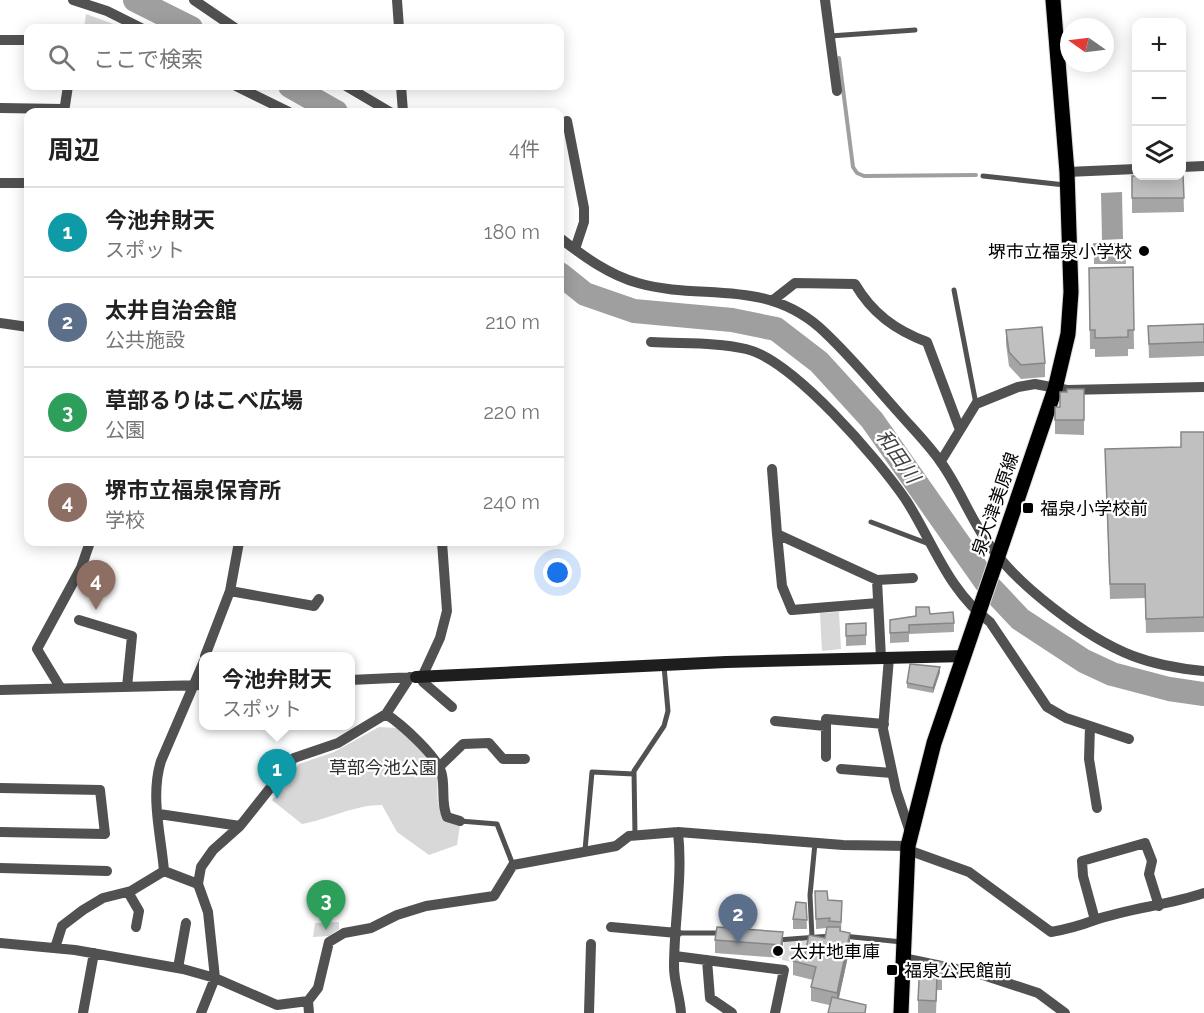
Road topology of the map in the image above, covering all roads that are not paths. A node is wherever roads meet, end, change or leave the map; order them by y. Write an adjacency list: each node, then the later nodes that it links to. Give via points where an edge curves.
1 (73, 0): 6 (street)
2 (194, 0): 7 (street)
3 (397, 0): 8 (street)
4 (825, 0): 10 (street)
5 (1053, 0): 29 (main road, 泉大津美原線)
6 (133, 24)
7 (229, 24)
8 (399, 24)
9 (915, 30): 10 (lane)
10 (830, 36): 17 (street)
11 (0, 40): 12 (street)
12 (24, 40)
13 (67, 90): 19 (street)
14 (245, 90): 20 (street)
15 (353, 90): 21 (street)
16 (401, 90): 22 (street)
17 (837, 91)
18 (0, 108): 23 (street)
19 (64, 108)
20 (281, 108)
21 (383, 108)
22 (403, 108)
23 (24, 109)
24 (567, 121): 33 (street, via 584,208 584,222)
25 (1204, 166): 26 (street)
26 (1186, 167)
27 (1132, 170): 29 (street)
28 (983, 176): 29 (lane)
29 (1067, 179): 40 (main road, 泉大津美原線, via 1071,292 1068,334)
30 (0, 183): 31 (street)
31 (24, 183)
32 (564, 241): 33 (street)
33 (574, 249): 35 (street, via 617,276 640,284 753,294)
34 (954, 290): 41 (lane)
35 (772, 301): 42 (street, via 795,283 855,284 867,304 890,323 927,342); 43 (street, via 817,326 855,362)
36 (0, 323): 37 (street)
37 (24, 326)
38 (651, 342): 47 (street, via 746,349 791,372 878,465 906,500)
39 (1204, 387): 40 (street)
40 (1055, 389): 41 (street, via 1035,384 1018,387); 51 (main road, 泉大津美原線)
41 (976, 404): 42 (street)
42 (960, 430): 43 (street)
43 (941, 461): 51 (street)
44 (772, 469): 46 (street)
45 (871, 522): 47 (lane)
46 (777, 534): 53 (street); 56 (street, via 782,586 792,610)
47 (930, 545): 57 (street, via 947,576)
48 (89, 546): 67 (street, via 81,568 37,649)
49 (238, 546): 54 (street)
50 (442, 546): 64 (street, via 447,611 440,638)
51 (996, 562): 57 (main road, 泉大津美原線); 63 (street, via 1039,598 1133,656)
52 (914, 578): 53 (street)
53 (877, 580): 56 (street)
54 (230, 591): 55 (street, via 314,606); 59 (street)
55 (319, 599)
56 (878, 603): 61 (street)
57 (981, 610): 60 (main road, 泉大津美原線); 76 (street, via 1047,707)
58 (79, 620): 68 (street, via 132,636)
59 (207, 652)
60 (965, 656): 61 (street); 93 (main road, 泉大津美原線, via 934,744)
61 (885, 658): 62 (street); 74 (street)
62 (664, 665): 64 (street); 83 (lane, via 668,711 664,726)
63 (1204, 671)
64 (416, 677): 65 (street); 71 (street); 72 (street)
65 (355, 680)
66 (199, 685): 68 (street)
67 (60, 687): 68 (street); 70 (street)
68 (127, 687)
69 (199, 687): 86 (street, via 156,778)
70 (0, 690)
71 (452, 707)
72 (386, 714): 80 (street); 88 (street, via 338,743 294,758)
73 (775, 721): 75 (street)
74 (884, 724): 75 (street, via 826,718); 82 (street)
75 (825, 726): 78 (street)
76 (1090, 726): 77 (street); 85 (street, via 1089,759)
77 (1129, 739)
78 (826, 757)
79 (525, 759): 80 (street, via 503,759 489,743 463,744)
80 (440, 768): 87 (street, via 443,808 447,817)
81 (841, 769): 82 (street)
82 (892, 773): 93 (street)
83 (634, 774): 91 (lane); 94 (lane, via 592,772)
84 (0, 788): 89 (street, via 100,790 105,834)
85 (1097, 808)
86 (159, 814): 88 (street); 98 (street)
87 (460, 821): 95 (lane, via 497,824)
88 (240, 826): 99 (street, via 213,850 201,867)
89 (0, 832)
90 (678, 832): 91 (street); 92 (street); 107 (street)
91 (634, 835): 94 (street, via 616,846)
92 (815, 843): 93 (street); 109 (lane, via 810,895)
93 (909, 844): 103 (street, via 969,873 1051,932 1082,927); 114 (main road, 泉大津美原線)
94 (585, 850): 95 (street)
95 (513, 865): 120 (street, via 494,896 426,906 371,928 344,933 329,942 318,988)
96 (0, 868): 97 (street)
97 (107, 871)
98 (164, 871): 99 (street); 100 (street)
99 (198, 884): 119 (street, via 208,912)
100 (128, 892): 105 (street, via 139,911); 113 (street, via 103,898 62,926)
101 (1204, 893): 102 (street)
102 (1160, 906): 103 (street); 103 (street, via 1149,874 1152,861 1145,843 1082,861)
103 (1095, 920)
104 (186, 923): 118 (street)
105 (136, 927)
106 (611, 927): 107 (street)
107 (677, 933): 108 (lane); 116 (street)
108 (730, 934)
109 (812, 937): 110 (lane); 114 (lane, via 855,937)
110 (771, 939)
111 (0, 943): 113 (street)
112 (591, 944): 124 (street)
113 (55, 948): 115 (street)
114 (904, 950): 128 (main road, 泉大津美原線); 129 (street, via 1038,993)
115 (94, 953): 118 (street); 121 (street)
116 (675, 956): 117 (street); 125 (street)
117 (707, 960): 126 (street, via 710,998); 127 (street, via 784,970)
118 (178, 968): 119 (street)
119 (215, 978): 120 (street, via 277,1005); 122 (street)
120 (308, 1001): 123 (street)
121 (83, 1013)
122 (201, 1013)
123 (309, 1013)
124 (589, 1013)
125 (681, 1013)
126 (732, 1013)
127 (775, 1013)
128 (901, 1013)
129 (1065, 1013)

